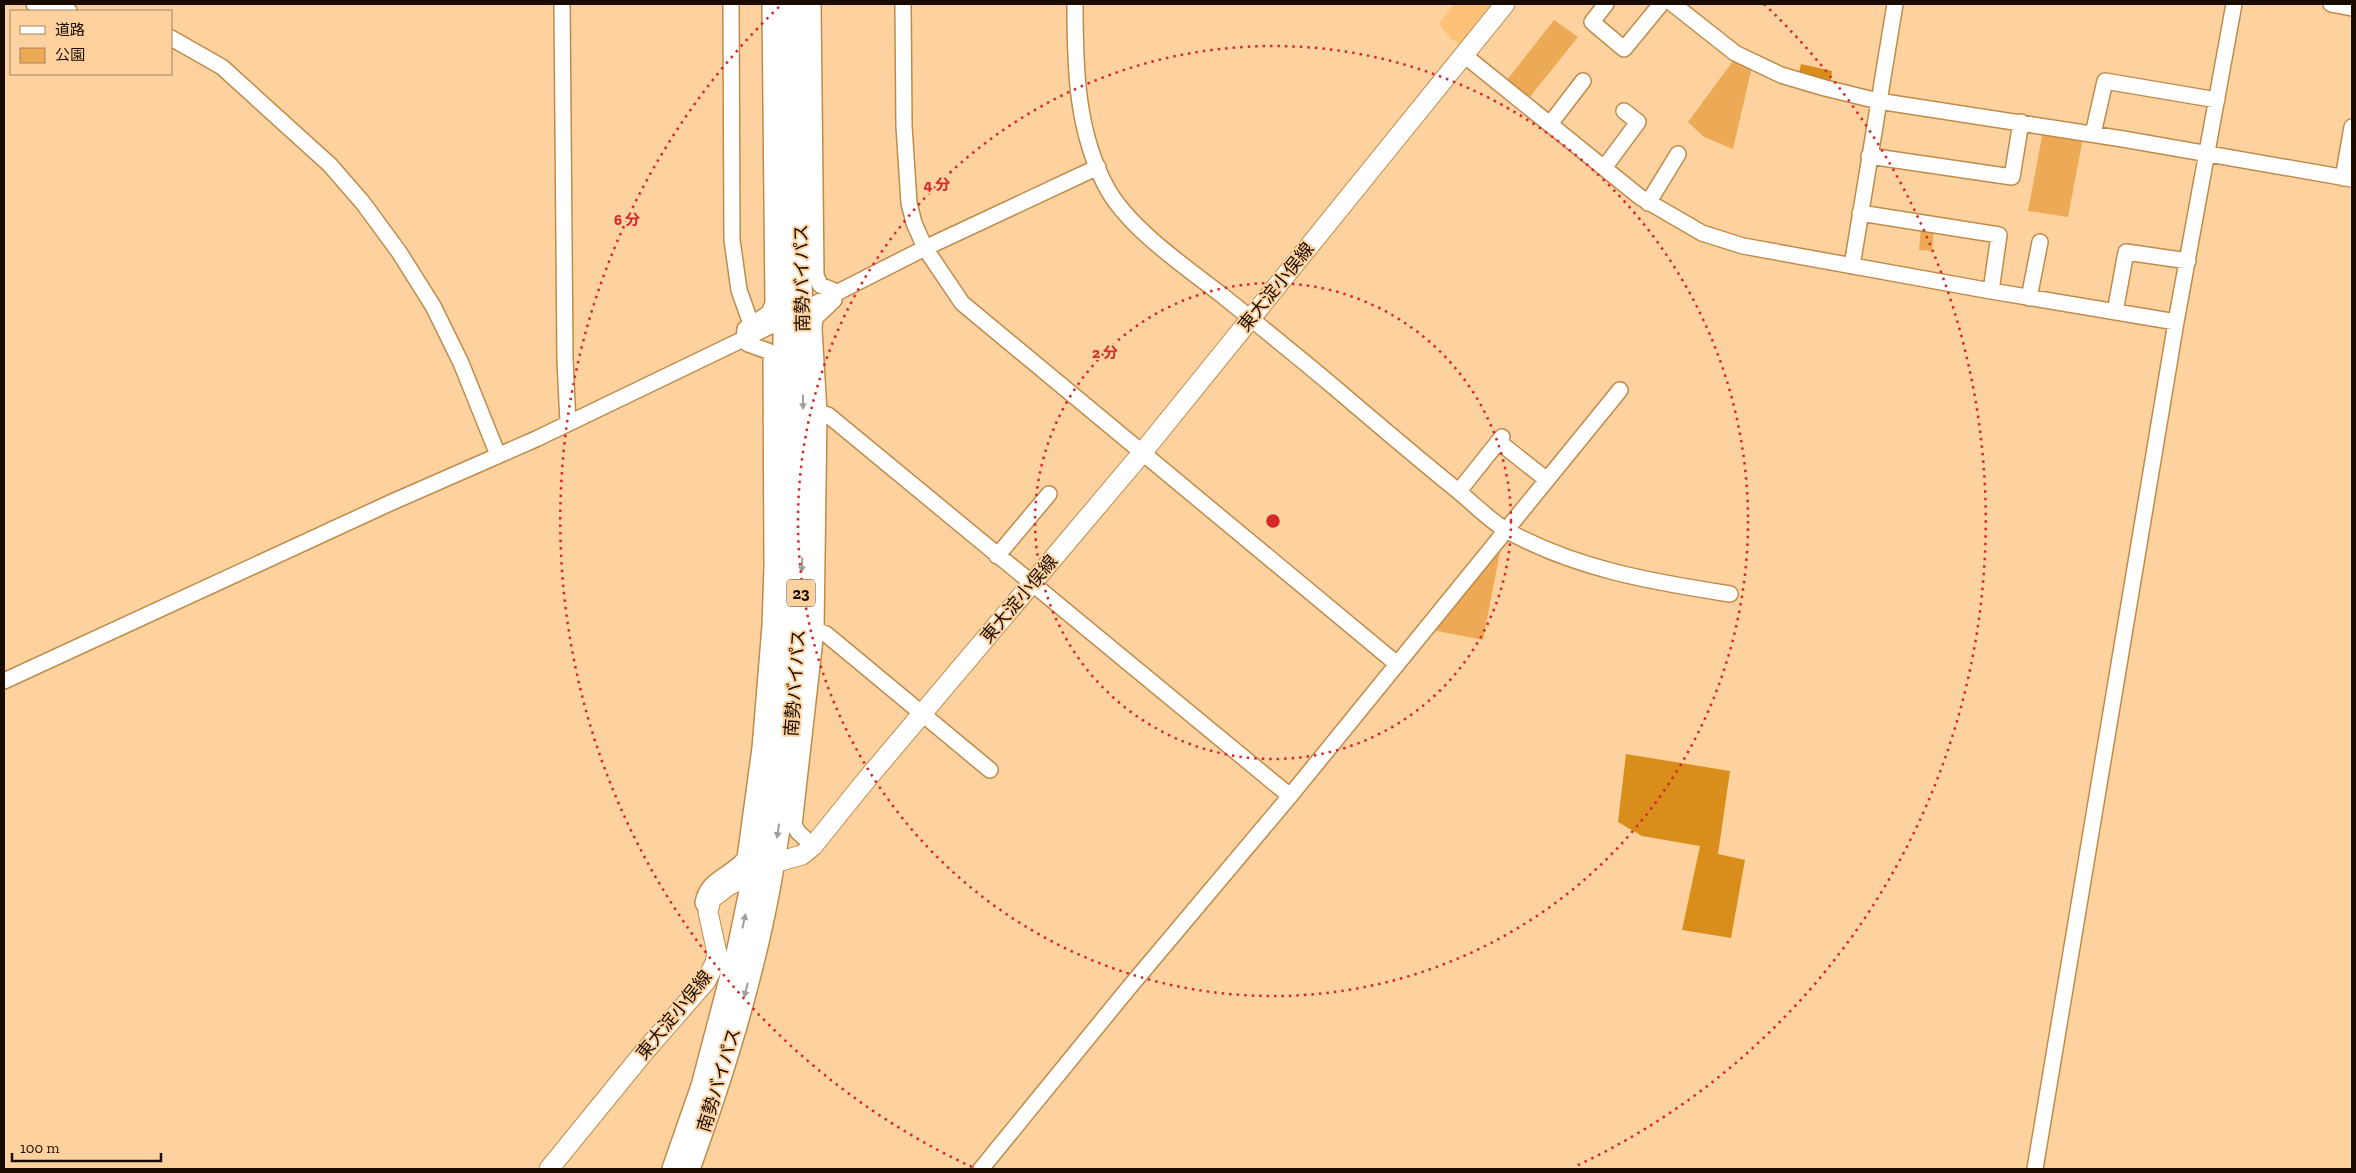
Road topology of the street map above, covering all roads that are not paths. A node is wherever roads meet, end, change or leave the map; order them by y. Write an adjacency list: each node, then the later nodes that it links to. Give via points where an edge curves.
1 (34, 4): 18 (street)
2 (562, 4): 52 (street)
3 (731, 4): 48 (street, via 732,240 739,290)
4 (770, 4): 48 (street, via 773,303 769,313)
5 (784, 4): 45 (highway, 南勢バイパス / 23)
6 (801, 4): 45 (highway, 南勢バイパス / 23)
7 (813, 4): 42 (street, via 816,275 820,285)
8 (903, 4): 38 (street, via 907,184 914,222)
9 (1075, 4): 32 (street, via 1075,71 1080,105)
10 (1506, 4): 20 (main road, 東大淀小俣線)
11 (1606, 4): 12 (street, via 1592,22 1624,49)
12 (1661, 4)
13 (1895, 4): 22 (street)
14 (2234, 4): 23 (street)
15 (2331, 4): 17 (street)
16 (1676, 5): 22 (street, via 1728,48 1781,76)
17 (2352, 8)
18 (64, 10)
19 (172, 39): 54 (street, via 222,67 330,164 362,203 399,252 433,306 461,363)
20 (1464, 55): 26 (street); 46 (main road, 東大淀小俣線)
21 (1583, 81): 26 (street)
22 (1878, 100): 25 (street); 31 (street)
23 (2217, 100): 28 (street, via 2105,81); 30 (street)
24 (1624, 111): 33 (street, via 1638,122)
25 (2021, 122): 28 (street); 31 (street, via 2012,178)
26 (1550, 124): 33 (street)
27 (2352, 127): 34 (street)
28 (2093, 134): 30 (street)
29 (1678, 154): 35 (street)
30 (2208, 155): 34 (street); 39 (street)
31 (1869, 156): 36 (street)
32 (1098, 168): 38 (street); 46 (street, via 1108,191 1135,224)
33 (1604, 168): 35 (street)
34 (2348, 178)
35 (1648, 203): 40 (street, via 1690,228 1720,240)
36 (1860, 213): 40 (street); 41 (street, via 1999,235)
37 (2040, 242): 43 (street)
38 (925, 248): 42 (street); 53 (street, via 962,303)
39 (2188, 262): 44 (street, via 2126,252); 47 (street)
40 (1852, 266): 41 (street)
41 (1991, 291): 43 (street)
42 (834, 294): 45 (street); 51 (street, via 832,305 815,318)
43 (2029, 298): 44 (street)
44 (2115, 312): 47 (street)
45 (794, 315): 49 (street); 69 (highway, 南勢バイパス / 23, one-way to 69, via 803,544 798,661); 70 (highway, 南勢バイパス / 23, via 775,732)
46 (1250, 318): 53 (main road, 東大淀小俣線); 56 (street)
47 (2176, 322): 76 (street)
48 (751, 324): 49 (street, via 745,329)
49 (744, 339): 52 (street); 71 (street, via 748,344 768,351 771,356 770,626 760,748 745,858 708,888 703,903)
50 (1620, 390): 55 (street)
51 (819, 412): 59 (street, via 828,415); 62 (street)
52 (568, 423): 54 (street)
53 (1142, 453): 60 (main road, 東大淀小俣線); 63 (street)
54 (498, 455): 64 (street)
55 (1547, 480): 56 (street, via 1500,440); 58 (street)
56 (1459, 491): 58 (street)
57 (1049, 494): 59 (street)
58 (1505, 530): 61 (street, via 1631,578); 63 (street)
59 (997, 556): 60 (street)
60 (1031, 584): 65 (main road, 東大淀小俣線); 67 (street)
61 (1730, 594)
62 (816, 630): 65 (street, via 826,634); 68 (street, via 794,825)
63 (1397, 664): 67 (street)
64 (4, 681)
65 (921, 715): 66 (street); 68 (main road, 東大淀小俣線)
66 (990, 770)
67 (1290, 796): 75 (street)
68 (813, 846): 69 (main road, 東大淀小俣線, via 802,855)
69 (774, 863): 70 (main road, 東大淀小俣線); 74 (highway, 南勢バイパス / 23, one-way to 74, via 746,992 722,1075)
70 (754, 872): 71 (main road, 東大淀小俣線, via 718,892 711,899); 73 (highway, 南勢バイパス / 23, one-way to 70, via 702,1086 738,949)
71 (708, 912): 72 (main road, 東大淀小俣線, via 717,953 706,981)
72 (549, 1169)
73 (673, 1169)
74 (689, 1169)
75 (981, 1169)
76 (2035, 1169)

